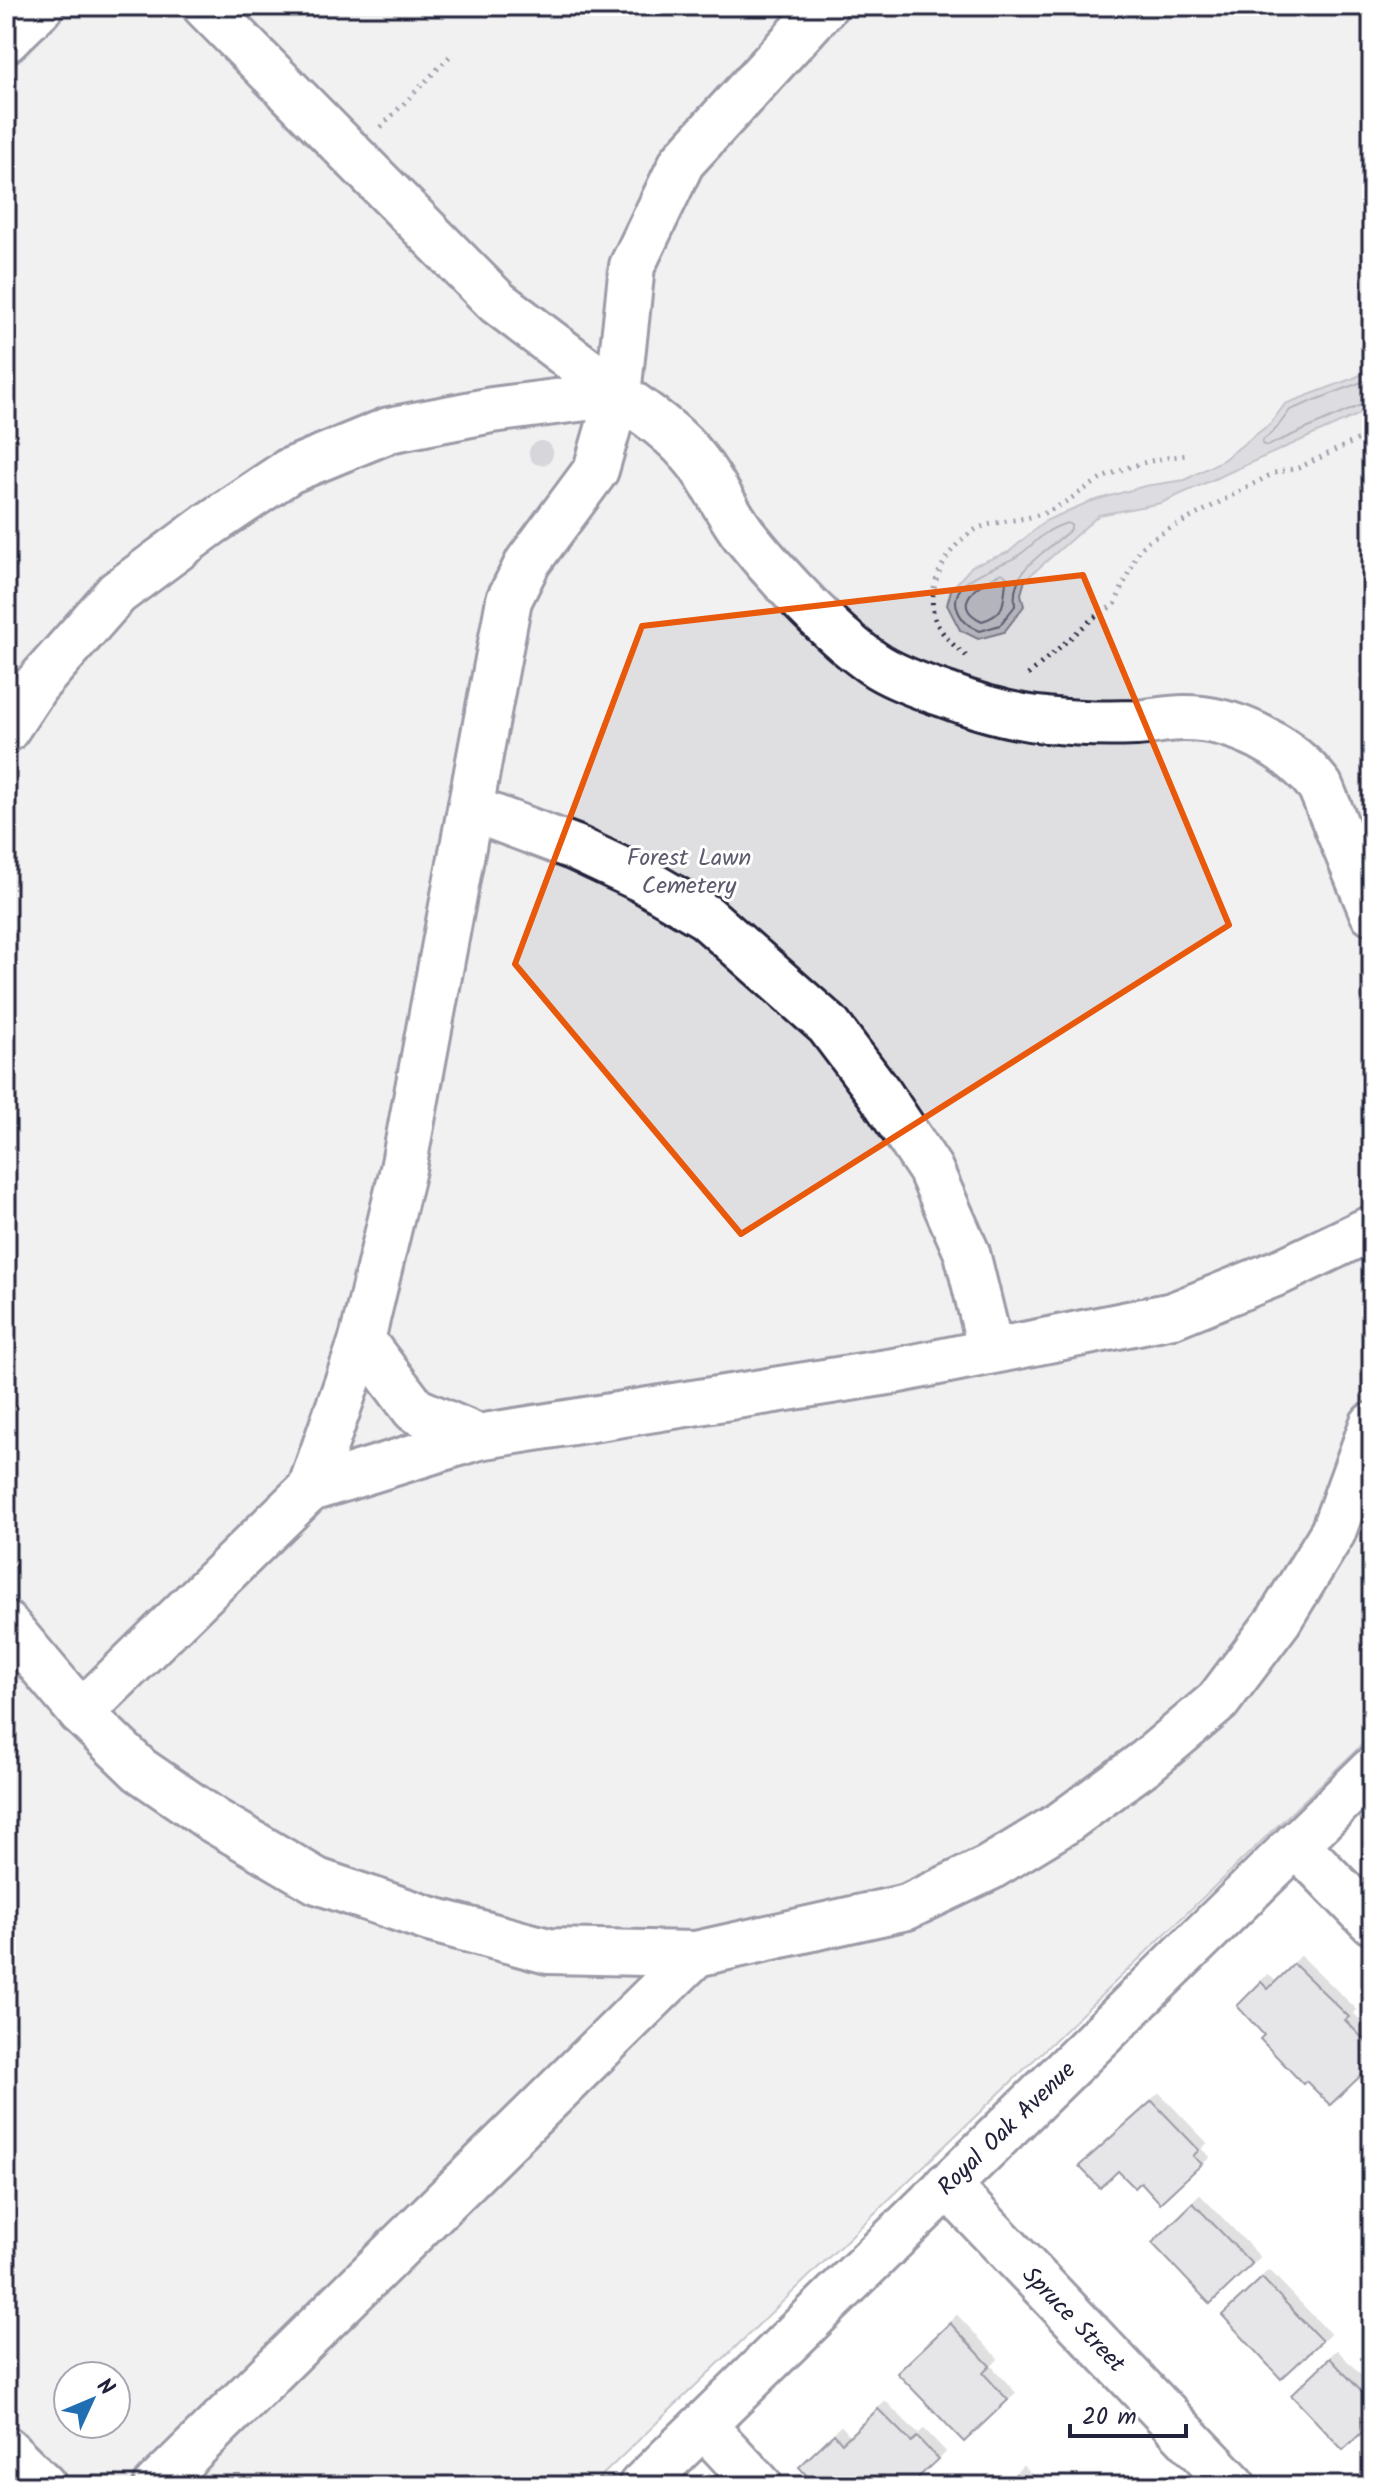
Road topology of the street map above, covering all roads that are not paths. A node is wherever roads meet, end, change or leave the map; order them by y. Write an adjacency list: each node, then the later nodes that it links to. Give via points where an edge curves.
1 (41, 6): 4 (street)
2 (205, 6): 5 (street, via 497,302)
3 (825, 6): 5 (street, via 682,162 632,266)
4 (6, 40)
5 (618, 394): 6 (street, via 389,430 289,471 117,593 36,685); 7 (street, via 596,470 528,562 509,600); 8 (street, via 697,461 745,536 827,625 879,667 991,711 1047,721 1186,718 1225,724 1291,755 1320,786)
6 (6, 730)
7 (472, 809): 10 (street, via 403,1169); 11 (street, via 573,847 706,917 828,1025 930,1169 967,1253)
8 (1372, 912)
9 (1372, 1228): 11 (street, via 1173,1315)
10 (362, 1340): 13 (street, via 415,1410); 14 (street)
11 (991, 1351): 13 (street)
12 (1372, 1425): 20 (street, via 1333,1532 1279,1620 1218,1701 1146,1762 1001,1861 907,1907)
13 (478, 1437): 14 (street)
14 (310, 1489): 16 (street)
15 (6, 1624): 16 (street)
16 (81, 1713): 20 (street, via 140,1770 317,1881 548,1951)
17 (1372, 1770): 18 (street, Royal Oak Avenue)
18 (1296, 1844): 19 (street); 21 (street, Royal Oak Avenue)
19 (1372, 1922)
20 (696, 1954): 25 (street)
21 (947, 2185): 22 (street, Royal Oak Avenue); 28 (street, Spruce Street)
22 (704, 2426): 26 (street, Royal Oak Avenue); 27 (street)
23 (6, 2449): 24 (street)
24 (44, 2486)
25 (156, 2486)
26 (641, 2486)
27 (760, 2486)
28 (1234, 2486)

